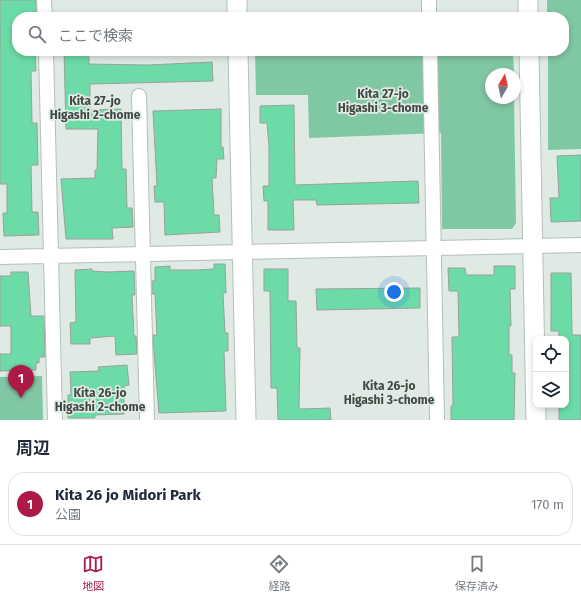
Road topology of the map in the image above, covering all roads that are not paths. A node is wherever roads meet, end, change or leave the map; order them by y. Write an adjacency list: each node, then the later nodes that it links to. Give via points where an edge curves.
1 (44, 0): 5 (street)
2 (237, 0): 6 (street)
3 (429, 0): 7 (street)
4 (528, 0): 8 (street)
5 (45, 12)
6 (237, 12)
7 (429, 12)
8 (528, 12)
9 (46, 56): 19 (street)
10 (238, 56): 17 (street)
11 (430, 56): 16 (street)
12 (529, 56): 15 (street)
13 (140, 96): 18 (street)
14 (581, 245): 15 (street)
15 (534, 246): 16 (street); 25 (street)
16 (434, 248): 17 (street); 24 (street)
17 (244, 252): 18 (street); 23 (street)
18 (144, 254): 19 (street); 22 (street)
19 (51, 256): 20 (street); 21 (street)
20 (0, 258)
21 (55, 420)
22 (147, 420)
23 (246, 420)
24 (437, 420)
25 (536, 420)

